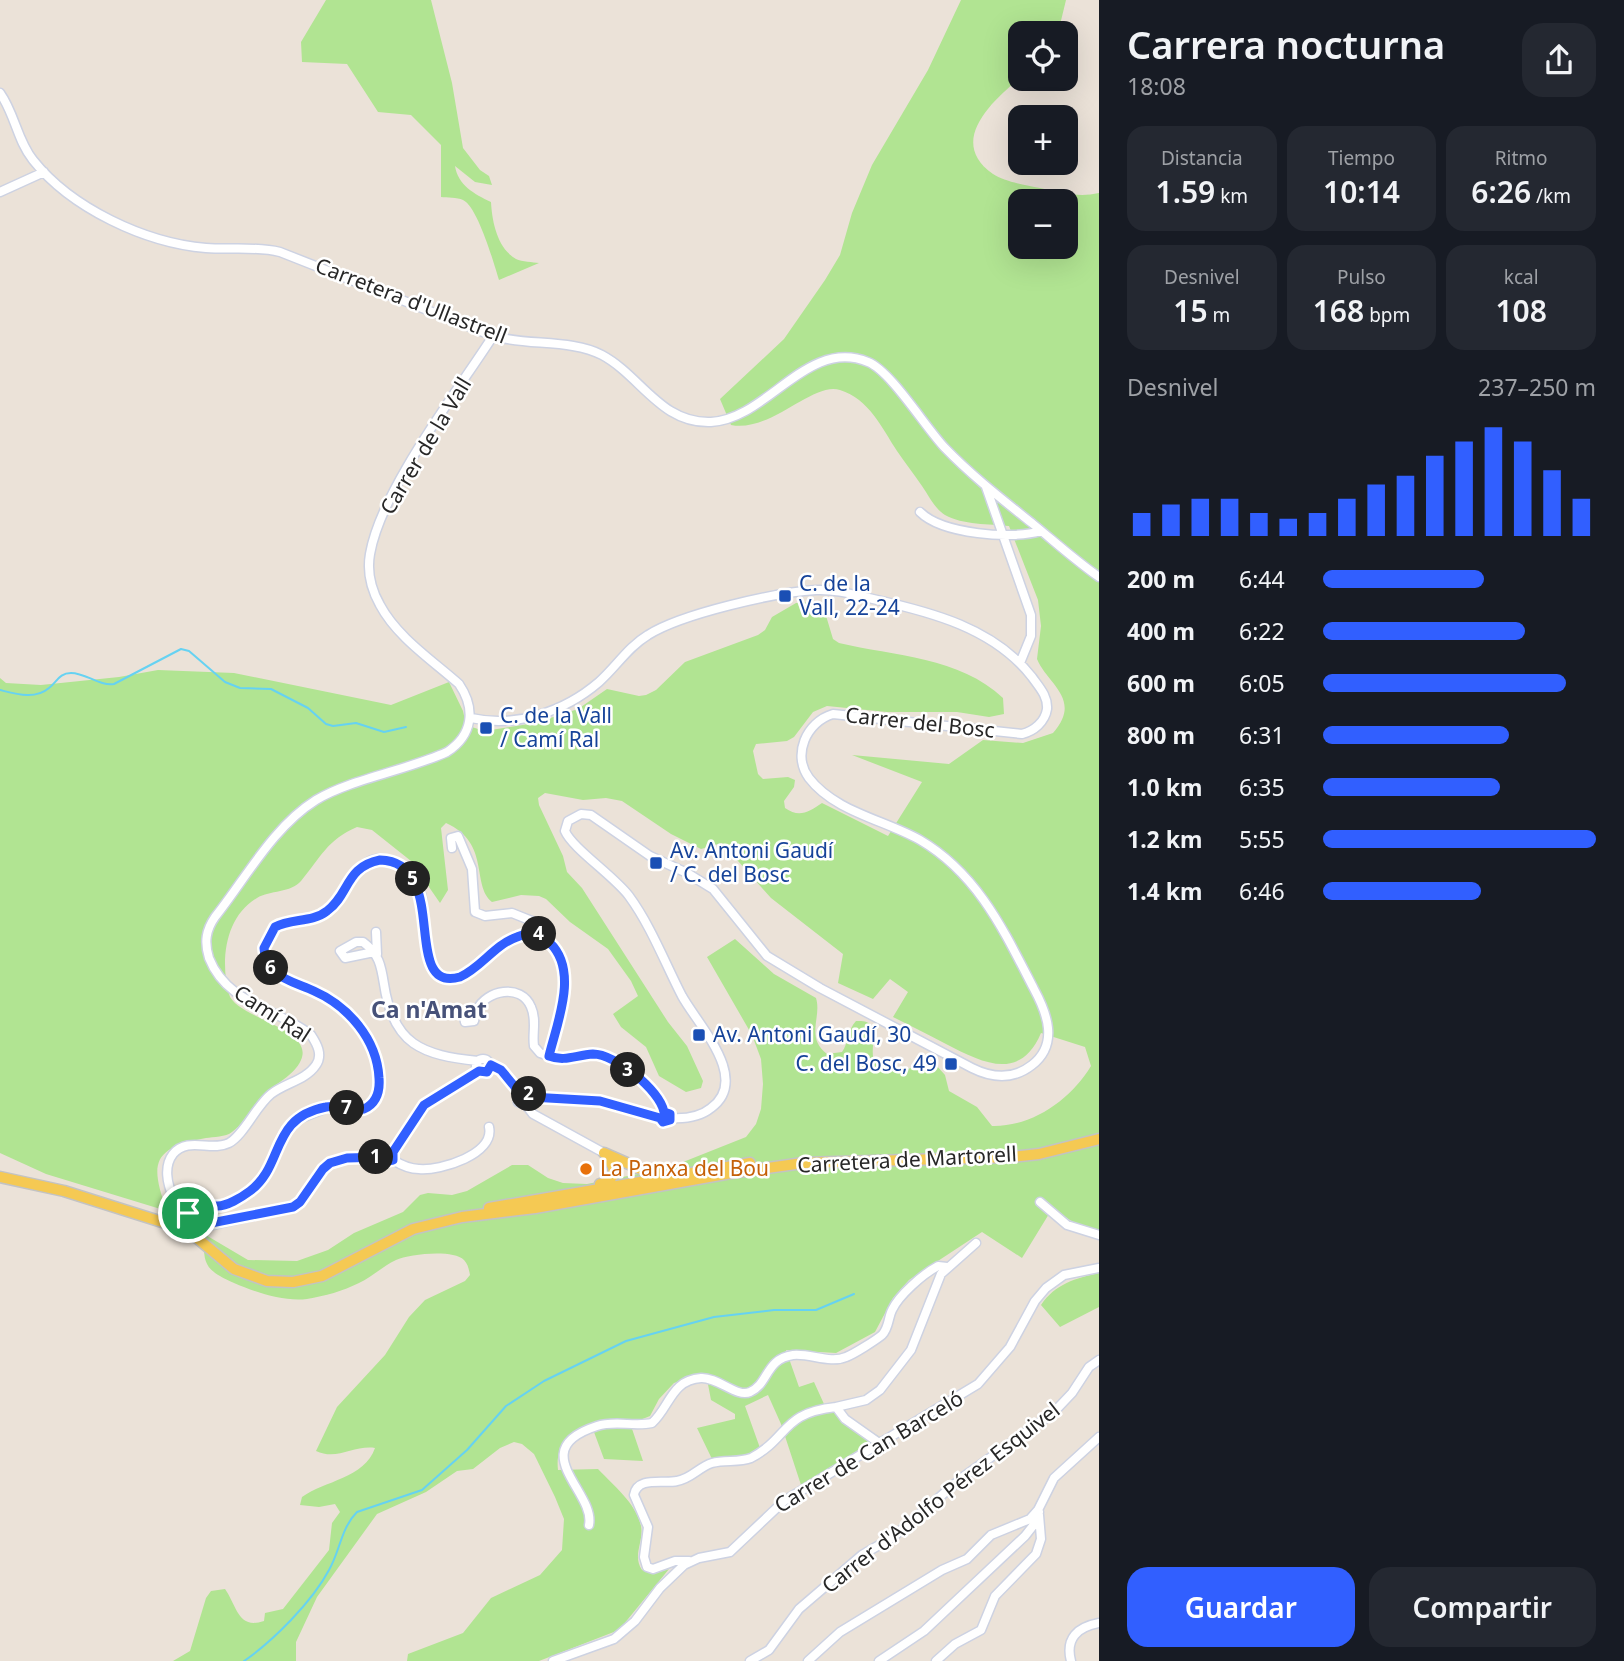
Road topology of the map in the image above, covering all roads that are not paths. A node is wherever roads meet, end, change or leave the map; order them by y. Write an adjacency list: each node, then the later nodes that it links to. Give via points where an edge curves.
1 (0, 93): 2 (street, Carretera d'Ullastrell, via 26,150)
2 (44, 172): 3 (street); 4 (street, Carretera d'Ullastrell, via 83,205 126,226 195,247 280,252)
3 (0, 192)
4 (493, 336): 5 (street, Carretera d'Ullastrell, via 587,349 675,415 705,422 745,412 818,364 840,357 863,360 883,371 930,432); 11 (street, Carrer de la Vall, via 404,474 374,538 369,565 372,586 387,616 459,684)
5 (986, 485): 7 (street, Carretera d'Ullastrell); 8 (street)
6 (920, 512): 8 (street, via 947,527)
7 (1041, 531): 8 (street); 9 (street, Carretera d'Ullastrell)
8 (1003, 535): 10 (street, via 1031,615 1031,636)
9 (1099, 577)
10 (1020, 663): 11 (street, via 971,629 935,614 830,590 793,592 662,627 634,645 599,682 549,712 499,722); 21 (street, Carrer del Bosc, via 1047,702 1043,720 1029,732 832,714 809,731 802,755 808,777 816,786 941,854 959,868 991,908 1048,1017 1042,1053 1017,1073 988,1076 767,956 713,889 650,856 596,817 586,813 565,825 566,835 631,899 724,1065 724,1092 714,1107 687,1118)
11 (471, 718): 36 (street, Camí Ral, via 460,743 447,752 315,801 279,833 209,926 206,944 211,962 234,992 311,1035 318,1048 316,1066 271,1095 234,1140 223,1146 185,1146 173,1154 171,1190 176,1203)
12 (452, 848): 14 (street, via 450,838 458,836 472,869 475,912 485,916 512,913 532,921)
13 (376, 932): 17 (street, via 387,1001 402,1035 420,1049 442,1057)
14 (536, 932): 16 (street, via 554,947 565,976); 36 (street, via 506,942 460,977 440,975 429,964 419,889 407,872 385,860 354,873 323,914 275,927 264,948 268,965 285,979 330,999 354,1020 374,1055 377,1094 364,1109 332,1106 299,1119 278,1143 262,1180 239,1198 217,1207 202,1204)
15 (477, 1009): 16 (street, via 502,992 521,996 533,1011 534,1046)
16 (549, 1056): 21 (street, via 565,1059 592,1054 617,1062 657,1096)
17 (478, 1061): 18 (street, via 485,1058); 19 (street)
18 (491, 1065): 19 (street, via 487,1072); 20 (street, via 520,1093 518,1102)
19 (479, 1071): 25 (street, via 424,1105)
20 (528, 1101): 21 (street, via 600,1101); 24 (street, via 538,1118)
21 (665, 1116)
22 (489, 1127): 25 (street, via 486,1142 456,1162 419,1169)
23 (1099, 1139): 27 (main road, Carretera de Martorell, via 1011,1157)
24 (604, 1153): 26 (main road); 28 (main road)
25 (390, 1156): 36 (street, via 337,1160 323,1169 293,1207 220,1222 203,1221)
26 (629, 1163): 28 (main road, via 619,1163); 29 (main road, via 650,1172); 31 (main road, via 635,1173)
27 (803, 1163): 29 (main road, via 747,1164); 32 (main road, Carretera de Martorell)
28 (614, 1172): 31 (main road); 33 (main road, via 608,1182)
29 (677, 1175): 31 (main road)
30 (0, 1177): 37 (main road, Carretera de Martorell, via 64,1191 178,1227 234,1269 280,1282 322,1276 397,1235)
31 (627, 1185): 32 (main road); 33 (main road); 34 (main road)
32 (650, 1188): 34 (main road, Carretera de Martorell)
33 (583, 1191): 37 (main road)
34 (607, 1195): 37 (main road, Carretera de Martorell)
35 (1040, 1202): 38 (street, via 1067,1225)
36 (192, 1212)
37 (462, 1217)
38 (1099, 1235)
39 (976, 1243): 40 (street)
40 (947, 1267): 43 (street, via 937,1280 911,1350 885,1384 869,1399); 47 (street, via 938,1266 920,1278 892,1310 882,1335 844,1358 794,1355 780,1359 748,1394 717,1380 696,1379 675,1389 652,1423 604,1424 576,1438 564,1452 564,1462 588,1510)
41 (1099, 1268): 45 (street, Carrer de Can Barceló, via 1072,1272 1054,1281 1035,1301 1016,1338 988,1376)
42 (1099, 1360): 51 (street, Carrer d'Adolfo Pérez Esquivel, via 1053,1413 862,1555 799,1609 769,1650)
43 (836, 1407): 45 (street); 48 (street, via 799,1416 746,1460 713,1462 685,1479 636,1488 634,1495 648,1527 647,1567)
44 (1099, 1437): 46 (street, via 1054,1478)
45 (879, 1443): 48 (street, Carrer de Can Barceló, via 774,1508 730,1552)
46 (1039, 1512): 52 (street, via 991,1535 967,1559 840,1632); 53 (street, via 1026,1536 924,1632); 54 (street, via 1041,1539 1036,1554 995,1596 981,1630 954,1644)
47 (589, 1525)
48 (691, 1561): 50 (street, Carrer de Can Barceló, via 660,1588 621,1635)
49 (1099, 1623): 55 (street, via 1074,1633)
50 (553, 1661)
51 (750, 1661)
52 (808, 1661)
53 (879, 1661)
54 (936, 1661)
55 (1072, 1661)

